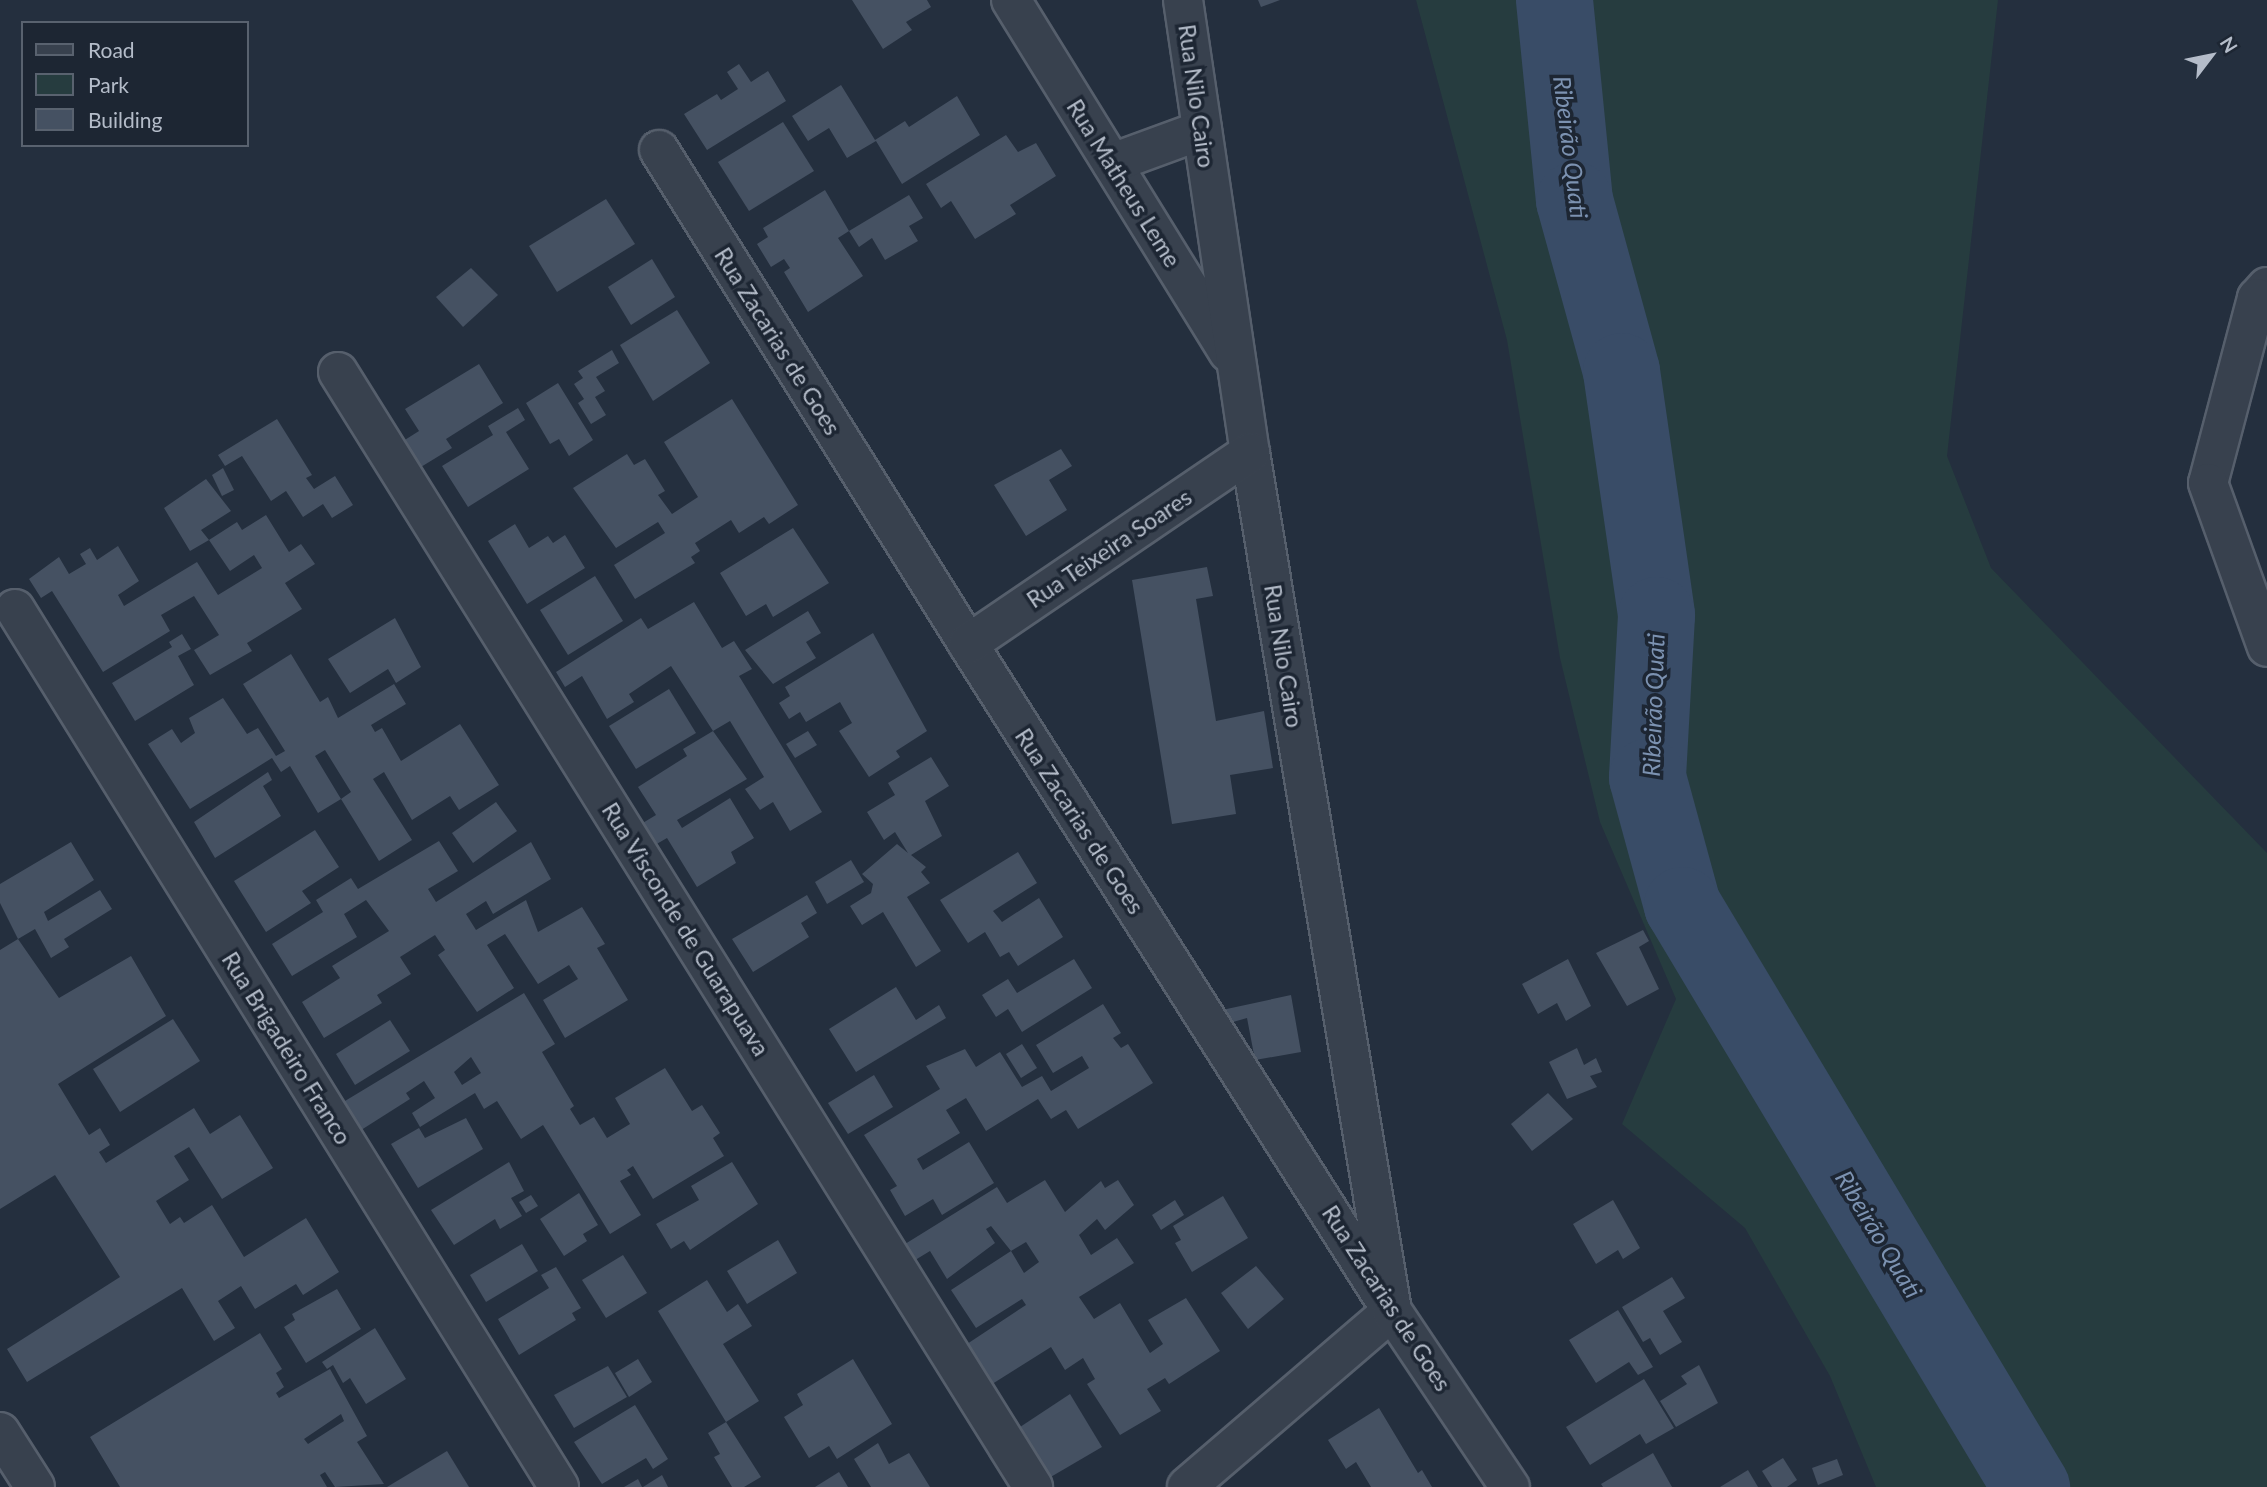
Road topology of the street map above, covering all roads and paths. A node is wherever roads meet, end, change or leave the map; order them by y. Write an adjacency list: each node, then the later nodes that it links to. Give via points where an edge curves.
1 (1012, 0): 5 (street, Rua Matheus Leme)
2 (1182, 0): 3 (street, Rua Nilo Cairo)
3 (1202, 130): 5 (street); 7 (street, Rua Nilo Cairo)
4 (659, 150): 11 (street, Rua Zacarias de Goes)
5 (1112, 163): 7 (street, Rua Matheus Leme)
6 (2267, 287): 12 (street, via 2258,298 2208,483)
7 (1237, 366): 9 (street, Rua Nilo Cairo)
8 (338, 372): 17 (street, Rua Visconde de Guarapuava)
9 (1250, 452): 11 (street, Rua Teixeira Soares); 13 (street, Rua Nilo Cairo)
10 (15, 609): 16 (street, Rua Brigadeiro Franco)
11 (968, 644): 13 (street, Rua Zacarias de Goes)
12 (2267, 647)
13 (1392, 1311): 18 (street); 19 (street, Rua Zacarias de Goes)
14 (0, 1432): 15 (street)
15 (35, 1487)
16 (559, 1487)
17 (1034, 1487)
18 (1187, 1487)
19 (1510, 1487)

